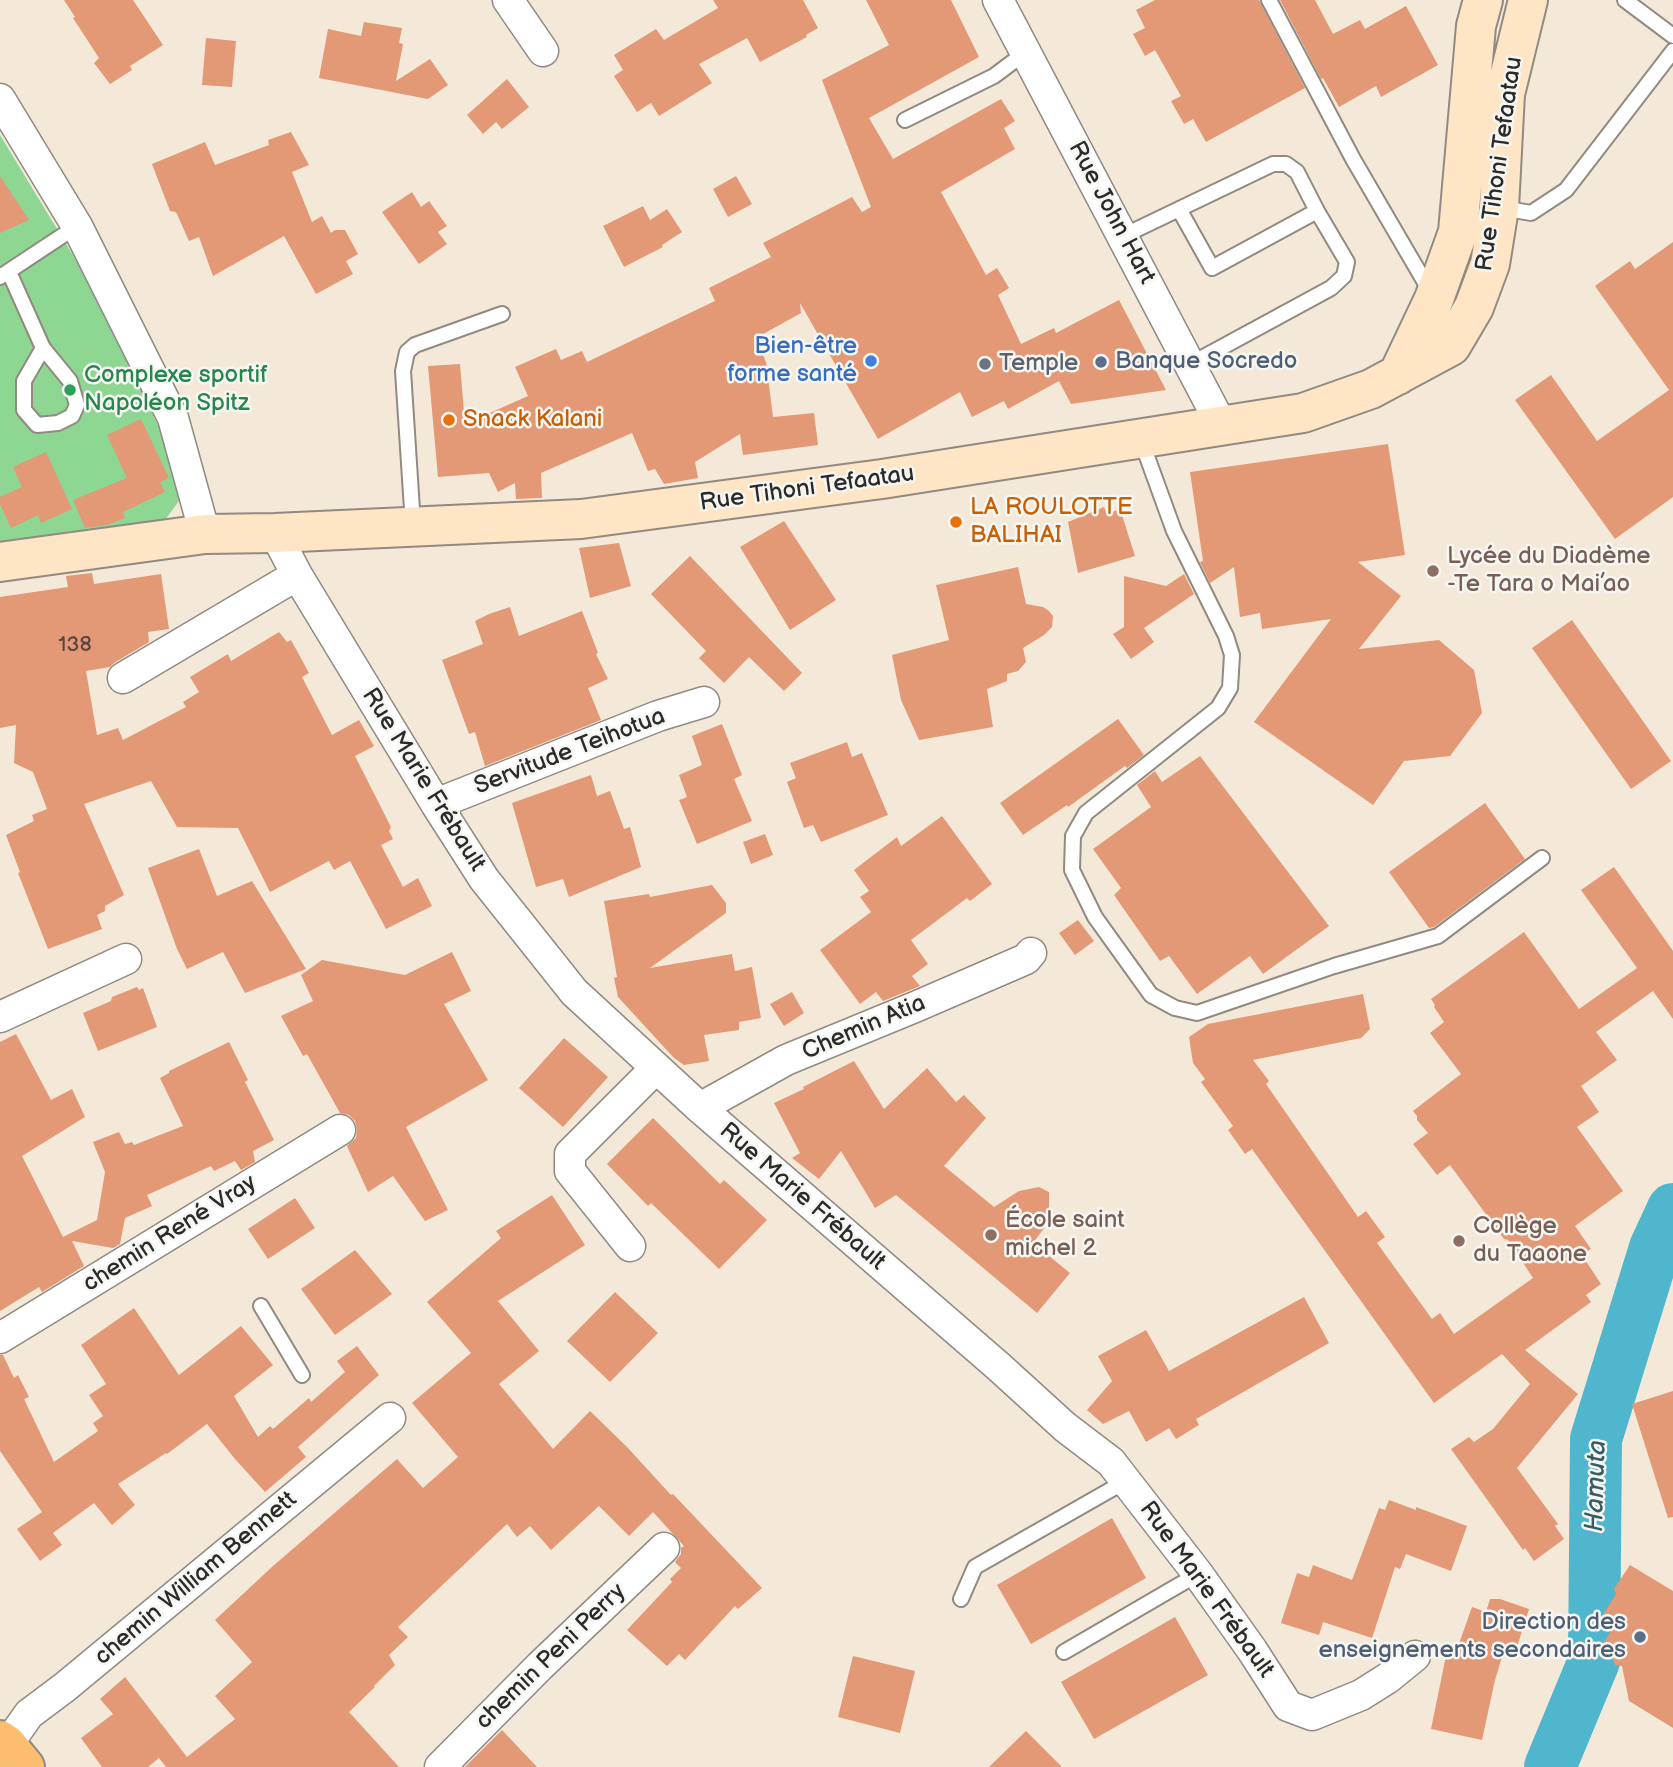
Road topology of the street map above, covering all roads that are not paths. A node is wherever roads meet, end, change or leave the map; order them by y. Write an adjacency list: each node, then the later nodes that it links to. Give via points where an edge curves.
1 (508, 0): 8 (street)
2 (998, 0): 10 (street, Rue John Hart)
3 (1269, 0): 19 (lane)
4 (1483, 0): 13 (main road, Rue Tihoni Tefaatau, via 1476,26)
5 (1528, 0): 13 (main road, Rue Tihoni Tefaatau)
6 (1625, 0): 7 (lane)
7 (1673, 36)
8 (543, 51)
9 (1673, 51): 13 (lane, via 1566,190 1531,213)
10 (1026, 52): 12 (lane, via 994,76); 17 (street, Rue John Hart)
11 (0, 99): 16 (street)
12 (905, 120)
13 (1481, 189): 19 (main road, Rue Tihoni Tefaatau, via 1458,232); 23 (main road, Rue Tihoni Tefaatau, via 1490,264 1474,307 1451,346)
14 (1179, 209): 15 (lane, via 1273,164 1286,164 1297,172); 15 (lane, via 1212,268); 17 (lane)
15 (1317, 211): 22 (lane, via 1347,262 1344,276 1331,288)
16 (76, 226): 18 (lane); 28 (street, via 173,418)
17 (1123, 236): 22 (street, Rue John Hart)
18 (4, 274): 21 (lane)
19 (1434, 299): 23 (main road, Rue Tihoni Tefaatau)
20 (502, 314): 26 (lane, via 415,345 407,352 403,371)
21 (43, 348): 21 (lane, via 24,381 24,410 37,425 58,423 72,416 77,405 70,381)
22 (1191, 364): 24 (street, Rue John Hart)
23 (1398, 375): 24 (main road, Rue Tihoni Tefaatau, via 1303,413)
24 (1222, 426): 25 (main road, Rue Tihoni Tefaatau)
25 (1141, 439): 26 (main road, Rue Tihoni Tefaatau, via 581,519); 34 (lane, via 1174,531 1232,655 1230,688 1217,708 1086,813 1073,836 1072,870 1095,917 1151,995 1175,1009 1197,1013 1334,965 1438,936)
26 (413, 527): 27 (main road, Rue Tihoni Tefaatau)
27 (275, 533): 28 (main road, Rue Tihoni Tefaatau); 30 (street, Rue Marie Frébault)
28 (205, 534): 29 (main road, Rue Tihoni Tefaatau)
29 (0, 562)
30 (297, 575): 31 (street); 33 (street, Rue Marie Frébault)
31 (123, 678)
32 (704, 702): 33 (street, Servitude Teihotua)
33 (436, 804): 38 (street, Rue Marie Frébault, via 484,879 574,992)
34 (1542, 858)
35 (1031, 953): 39 (street, Chemin Atia, via 786,1060)
36 (126, 959): 37 (street)
37 (0, 1017)
38 (656, 1068): 39 (street, Rue Marie Frébault); 41 (street, via 570,1154 570,1171)
39 (699, 1108): 46 (street, Rue Marie Frébault, via 1111,1462)
40 (340, 1130): 43 (street, chemin René Vray)
41 (630, 1246)
42 (261, 1306): 44 (lane)
43 (0, 1338)
44 (302, 1375)
45 (390, 1418): 52 (street, chemin William Bennett, via 29,1714)
46 (1126, 1482): 48 (street, Rue Marie Frébault); 49 (lane, via 975,1567)
47 (664, 1548): 53 (street, chemin Peni Perry)
48 (1198, 1574): 50 (lane); 51 (street, Rue Marie Frébault, via 1288,1706 1312,1715 1361,1695)
49 (961, 1599)
50 (1064, 1653)
51 (1415, 1656)
52 (8, 1743)
53 (440, 1767)

